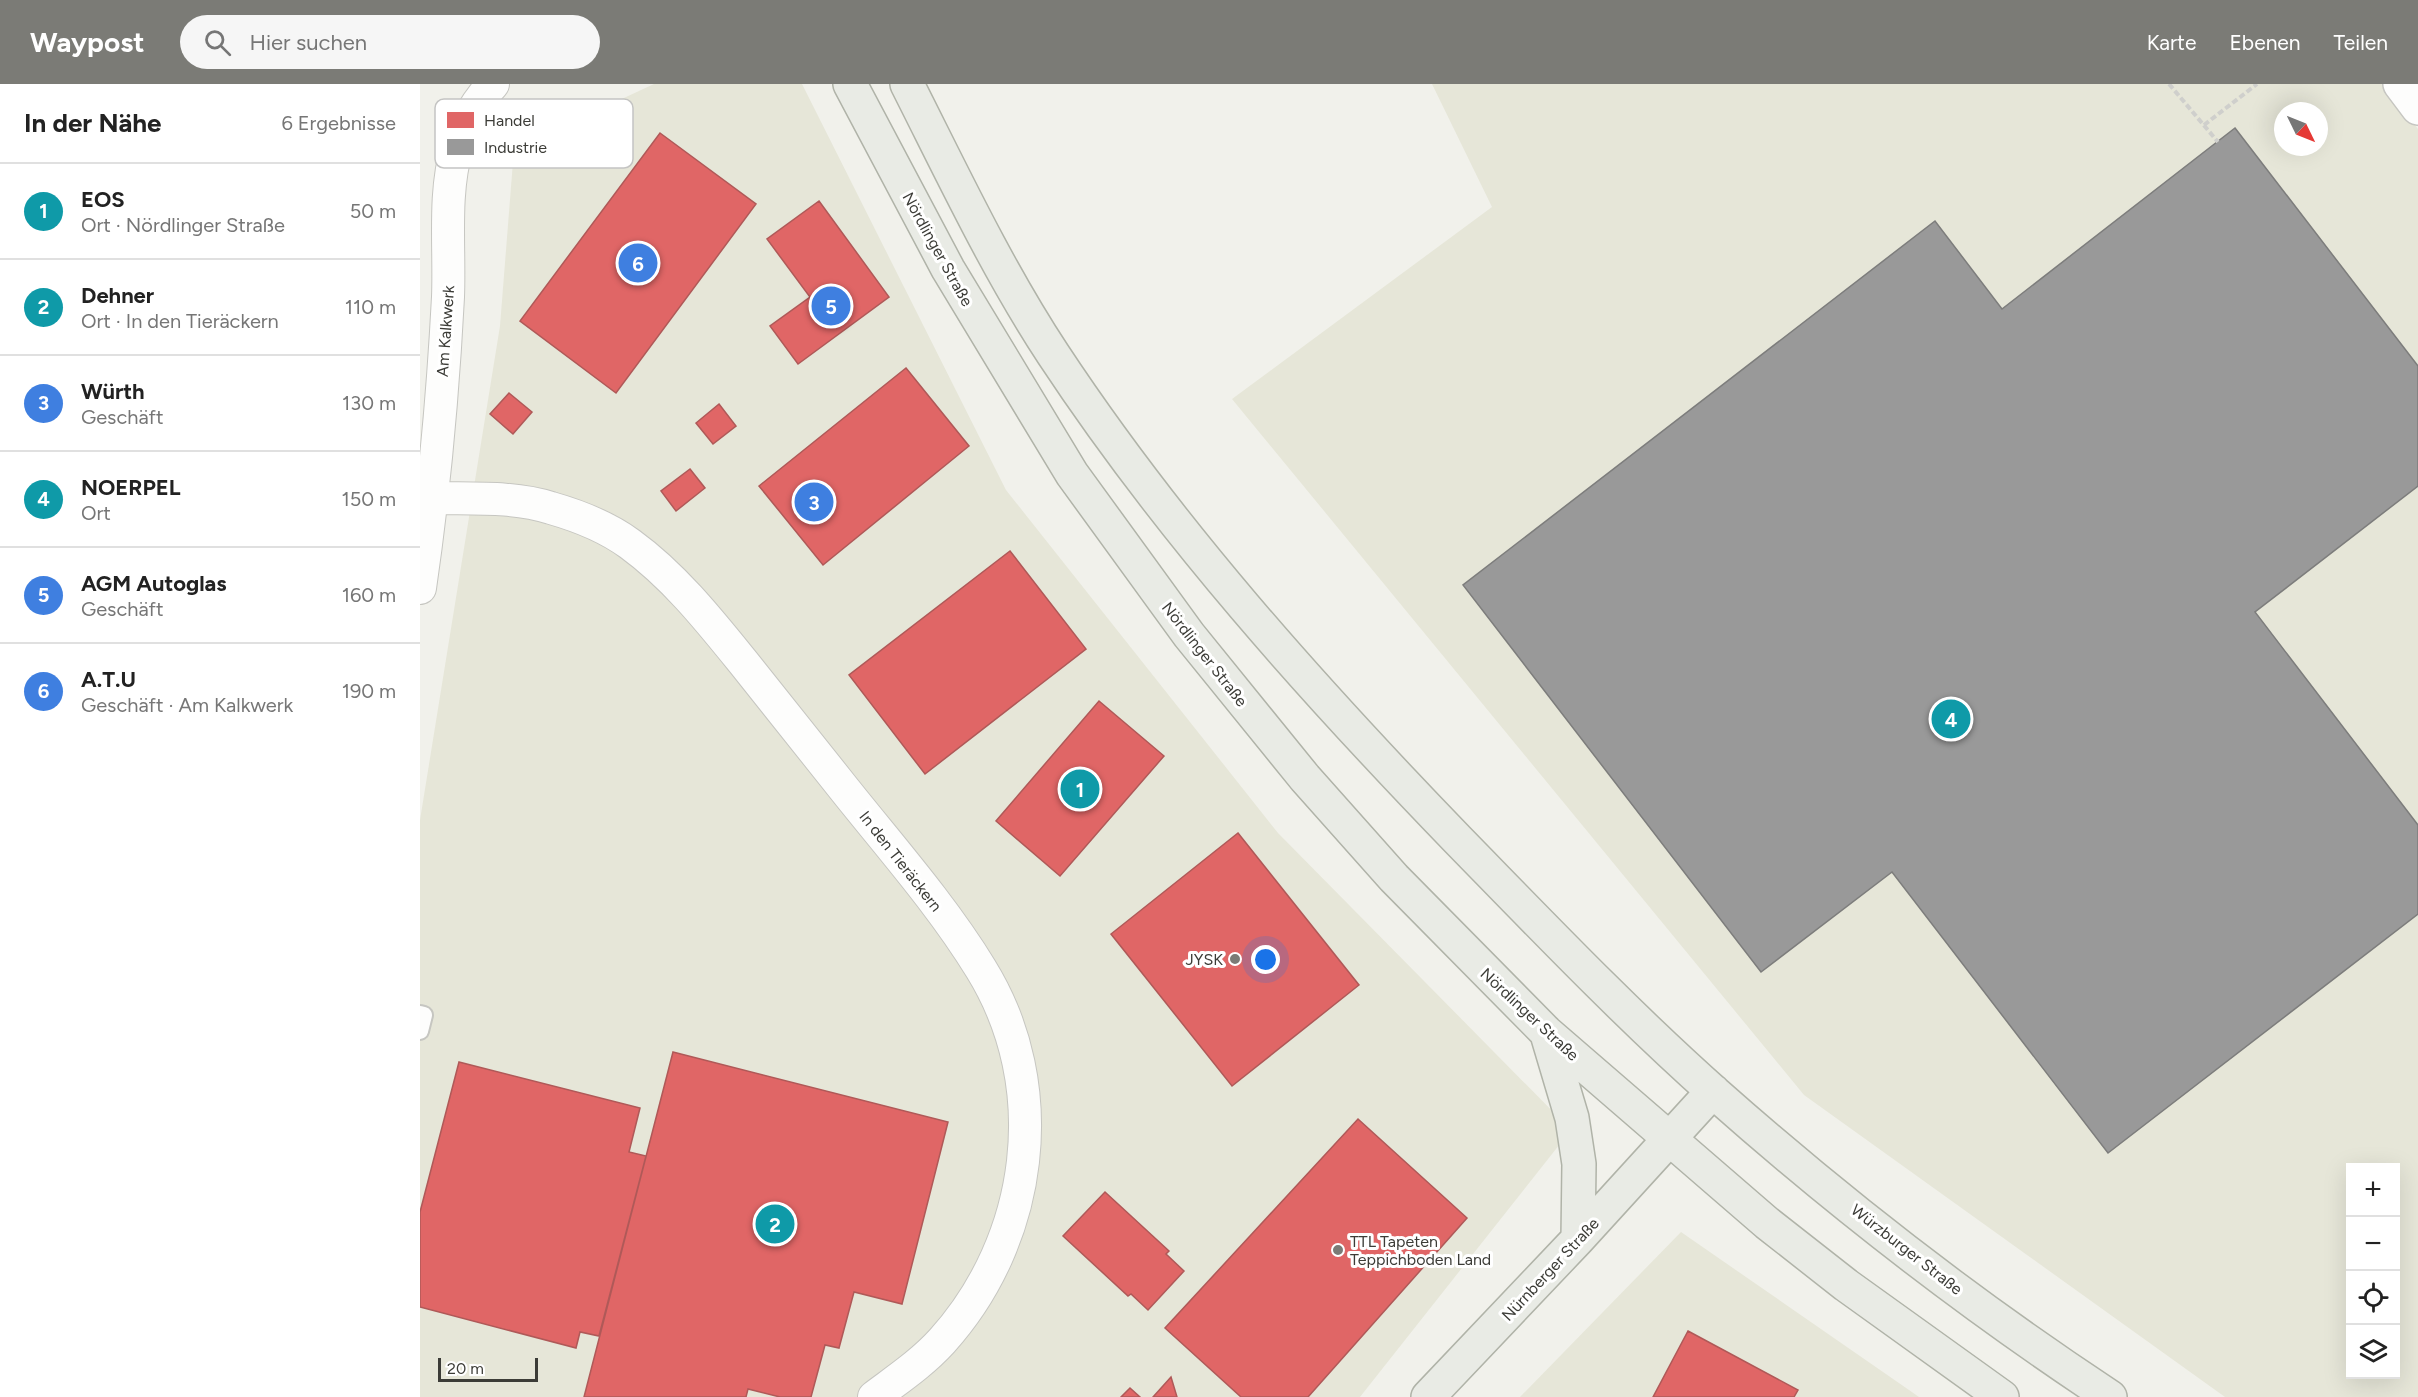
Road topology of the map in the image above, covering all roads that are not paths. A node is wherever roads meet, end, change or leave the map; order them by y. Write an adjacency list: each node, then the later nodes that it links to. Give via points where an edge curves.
1 (493, 84): 5 (street, Am Kalkwerk)
2 (850, 84): 12 (main road, Nördlinger Straße, via 948,269 1047,435 1189,636 1305,778 1394,878)
3 (907, 84): 13 (main road, via 981,230 1052,352 1188,539 1375,754 1545,929)
4 (2400, 84): 6 (street)
5 (483, 99)
6 (2418, 108)
7 (452, 168): 8 (street, Am Kalkwerk, via 448,296)
8 (433, 498): 9 (street, Am Kalkwerk); 16 (street, In den Tieräckern, via 514,500 548,507 603,528 656,565 757,680 938,908 983,971 1012,1042 1021,1081 1025,1149 1022,1183 999,1256 964,1313 925,1358)
9 (420, 588)
10 (420, 1014): 11 (lane, via 424,1015)
11 (420, 1031)
12 (1546, 1032): 14 (main road, Nördlinger Straße); 15 (main road, via 1572,1118 1579,1164)
13 (1713, 1091): 14 (main road, Nürnberger Straße); 19 (main road, Würzburger Straße, via 1920,1261)
14 (1669, 1139): 15 (main road, Nürnberger Straße); 18 (main road, via 1846,1285)
15 (1578, 1239): 17 (main road, Nürnberger Straße)
16 (874, 1397)
17 (1428, 1397)
18 (2002, 1397)
19 (2110, 1397)

